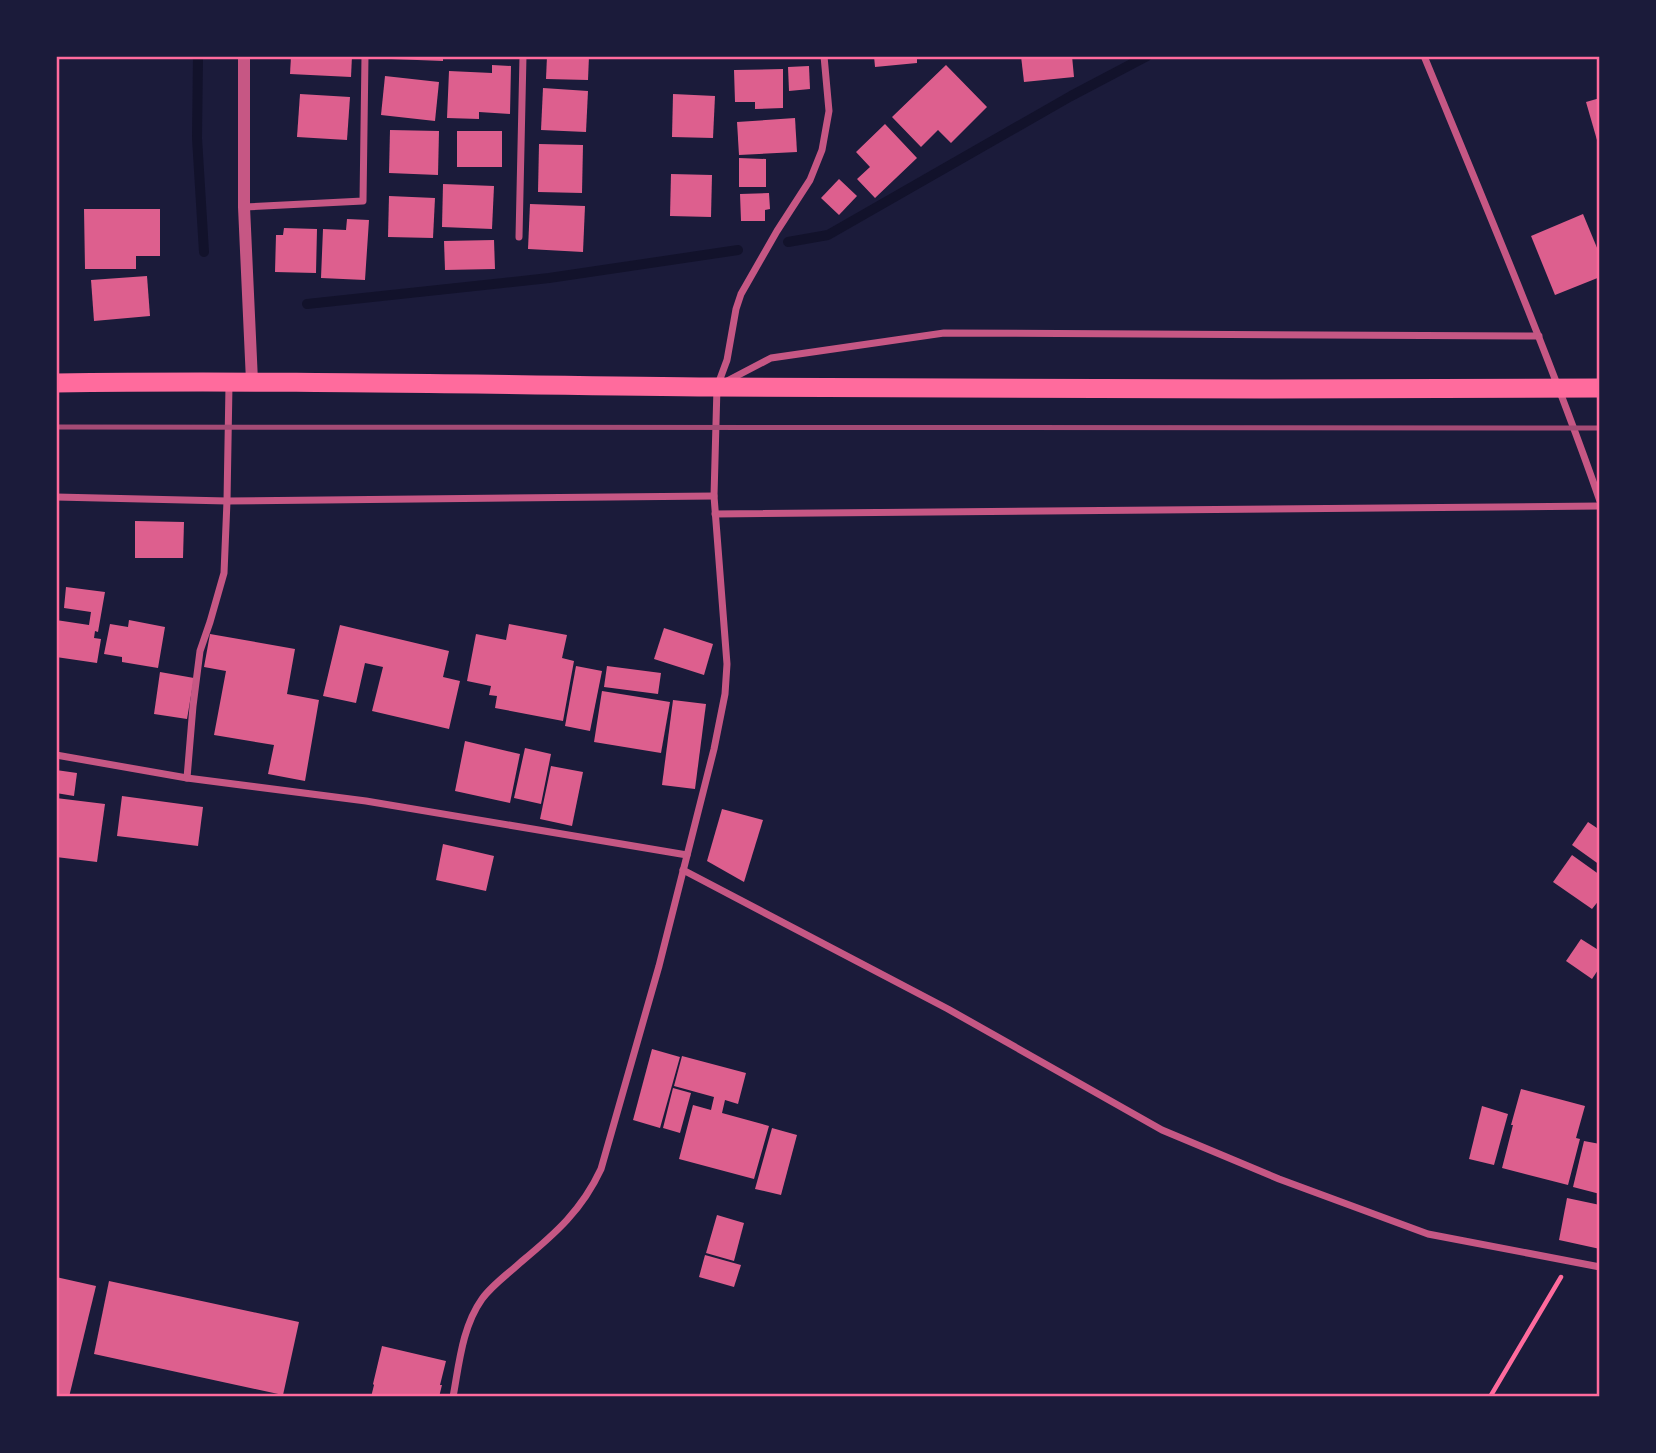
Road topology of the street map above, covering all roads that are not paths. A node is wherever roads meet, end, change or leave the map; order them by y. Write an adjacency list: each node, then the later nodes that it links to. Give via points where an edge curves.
1 (244, 56): 6 (street)
2 (365, 56): 6 (street, via 363,201)
3 (523, 56): 7 (street)
4 (824, 56): 12 (street, via 829,111 822,150 810,180 741,294)
5 (1424, 56): 8 (street)
6 (244, 207): 10 (street)
7 (519, 237)
8 (1539, 337): 12 (street, via 944,333 771,358); 17 (street)
9 (229, 381): 10 (highway); 11 (highway); 16 (street)
10 (252, 381): 12 (highway)
11 (56, 383)
12 (717, 387): 13 (highway); 14 (street)
13 (1600, 388)
14 (714, 496): 16 (street); 19 (street)
15 (56, 497): 16 (street)
16 (227, 501): 21 (street, via 224,573 200,651)
17 (1600, 501)
18 (1600, 506): 19 (street)
19 (715, 514): 22 (street, via 727,664 725,694)
20 (56, 755): 21 (street)
21 (187, 778): 22 (street, via 366,801)
22 (687, 855): 23 (street)
23 (683, 870): 24 (street, via 1162,1129 1279,1179 1428,1234); 25 (street, via 601,1169 582,1204 554,1235 482,1299 465,1337)
24 (1600, 1267)
25 (453, 1397)

